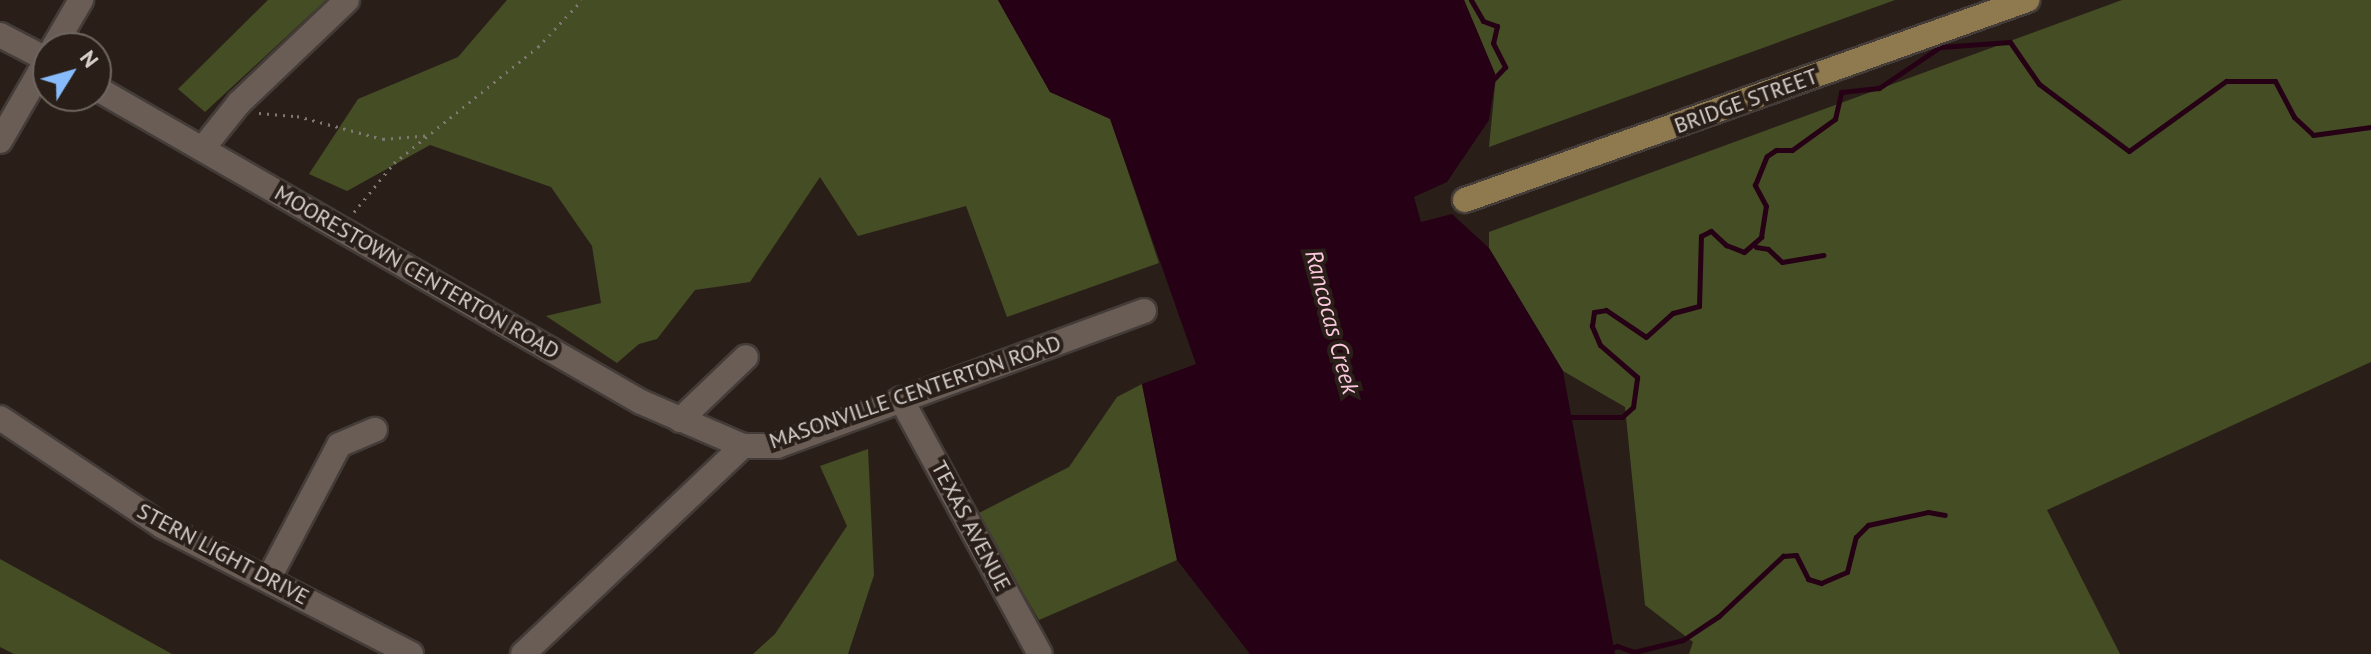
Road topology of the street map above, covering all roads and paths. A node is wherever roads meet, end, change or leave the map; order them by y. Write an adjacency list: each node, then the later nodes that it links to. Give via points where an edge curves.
1 (81, 0): 5 (street)
2 (347, 0): 10 (street)
3 (582, 0): 11 (path, via 538,47)
4 (2027, 0): 14 (main road, BRIDGE STREET)
5 (62, 32)
6 (0, 35): 7 (street)
7 (32, 51)
8 (32, 86): 12 (street)
9 (112, 97): 13 (street, MOORESTOWN CENTERTON ROAD)
10 (239, 103): 11 (path, via 264,116 297,116 383,139); 13 (street)
11 (431, 135): 15 (path, via 394,163)
12 (0, 141)
13 (203, 148): 15 (street, MOORESTOWN CENTERTON ROAD)
14 (1465, 200)
15 (342, 227): 20 (street, MOORESTOWN CENTERTON ROAD)
16 (1144, 311): 18 (street, MASONVILLE CENTERTON ROAD)
17 (746, 357): 20 (street)
18 (901, 399): 22 (street, MASONVILLE CENTERTON ROAD, via 777,446); 26 (street, TEXAS AVENUE)
19 (0, 418): 23 (street, STERN LIGHT DRIVE, via 162,526)
20 (680, 420): 22 (street, MOORESTOWN CENTERTON ROAD)
21 (375, 430): 23 (street, via 339,445)
22 (743, 446): 25 (street, MASONVILLE CENTERTON ROAD)
23 (269, 578): 24 (street, STERN LIGHT DRIVE)
24 (411, 654)
25 (523, 654)
26 (1040, 654)

